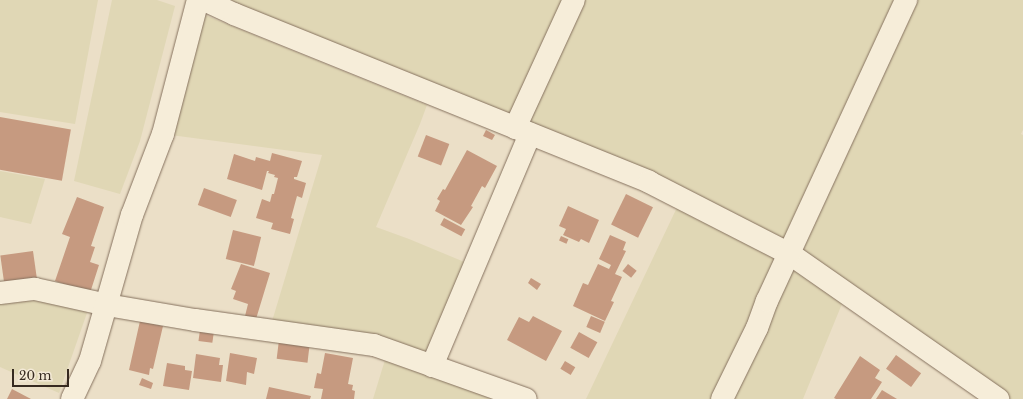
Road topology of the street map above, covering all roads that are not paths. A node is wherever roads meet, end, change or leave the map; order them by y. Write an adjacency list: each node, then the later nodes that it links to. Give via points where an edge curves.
1 (198, 0): 8 (street, via 163,134 132,215)
2 (204, 0): 5 (street)
3 (574, 0): 5 (street)
4 (906, 0): 6 (street)
5 (523, 131): 6 (street, via 649,182); 9 (street)
6 (790, 254): 12 (street); 13 (street)
7 (0, 293): 8 (street, via 35,289)
8 (106, 305): 9 (street, via 246,328 374,345); 10 (street, via 90,361)
9 (432, 366): 11 (street)
10 (72, 399)
11 (526, 399)
12 (722, 399)
13 (998, 399)

